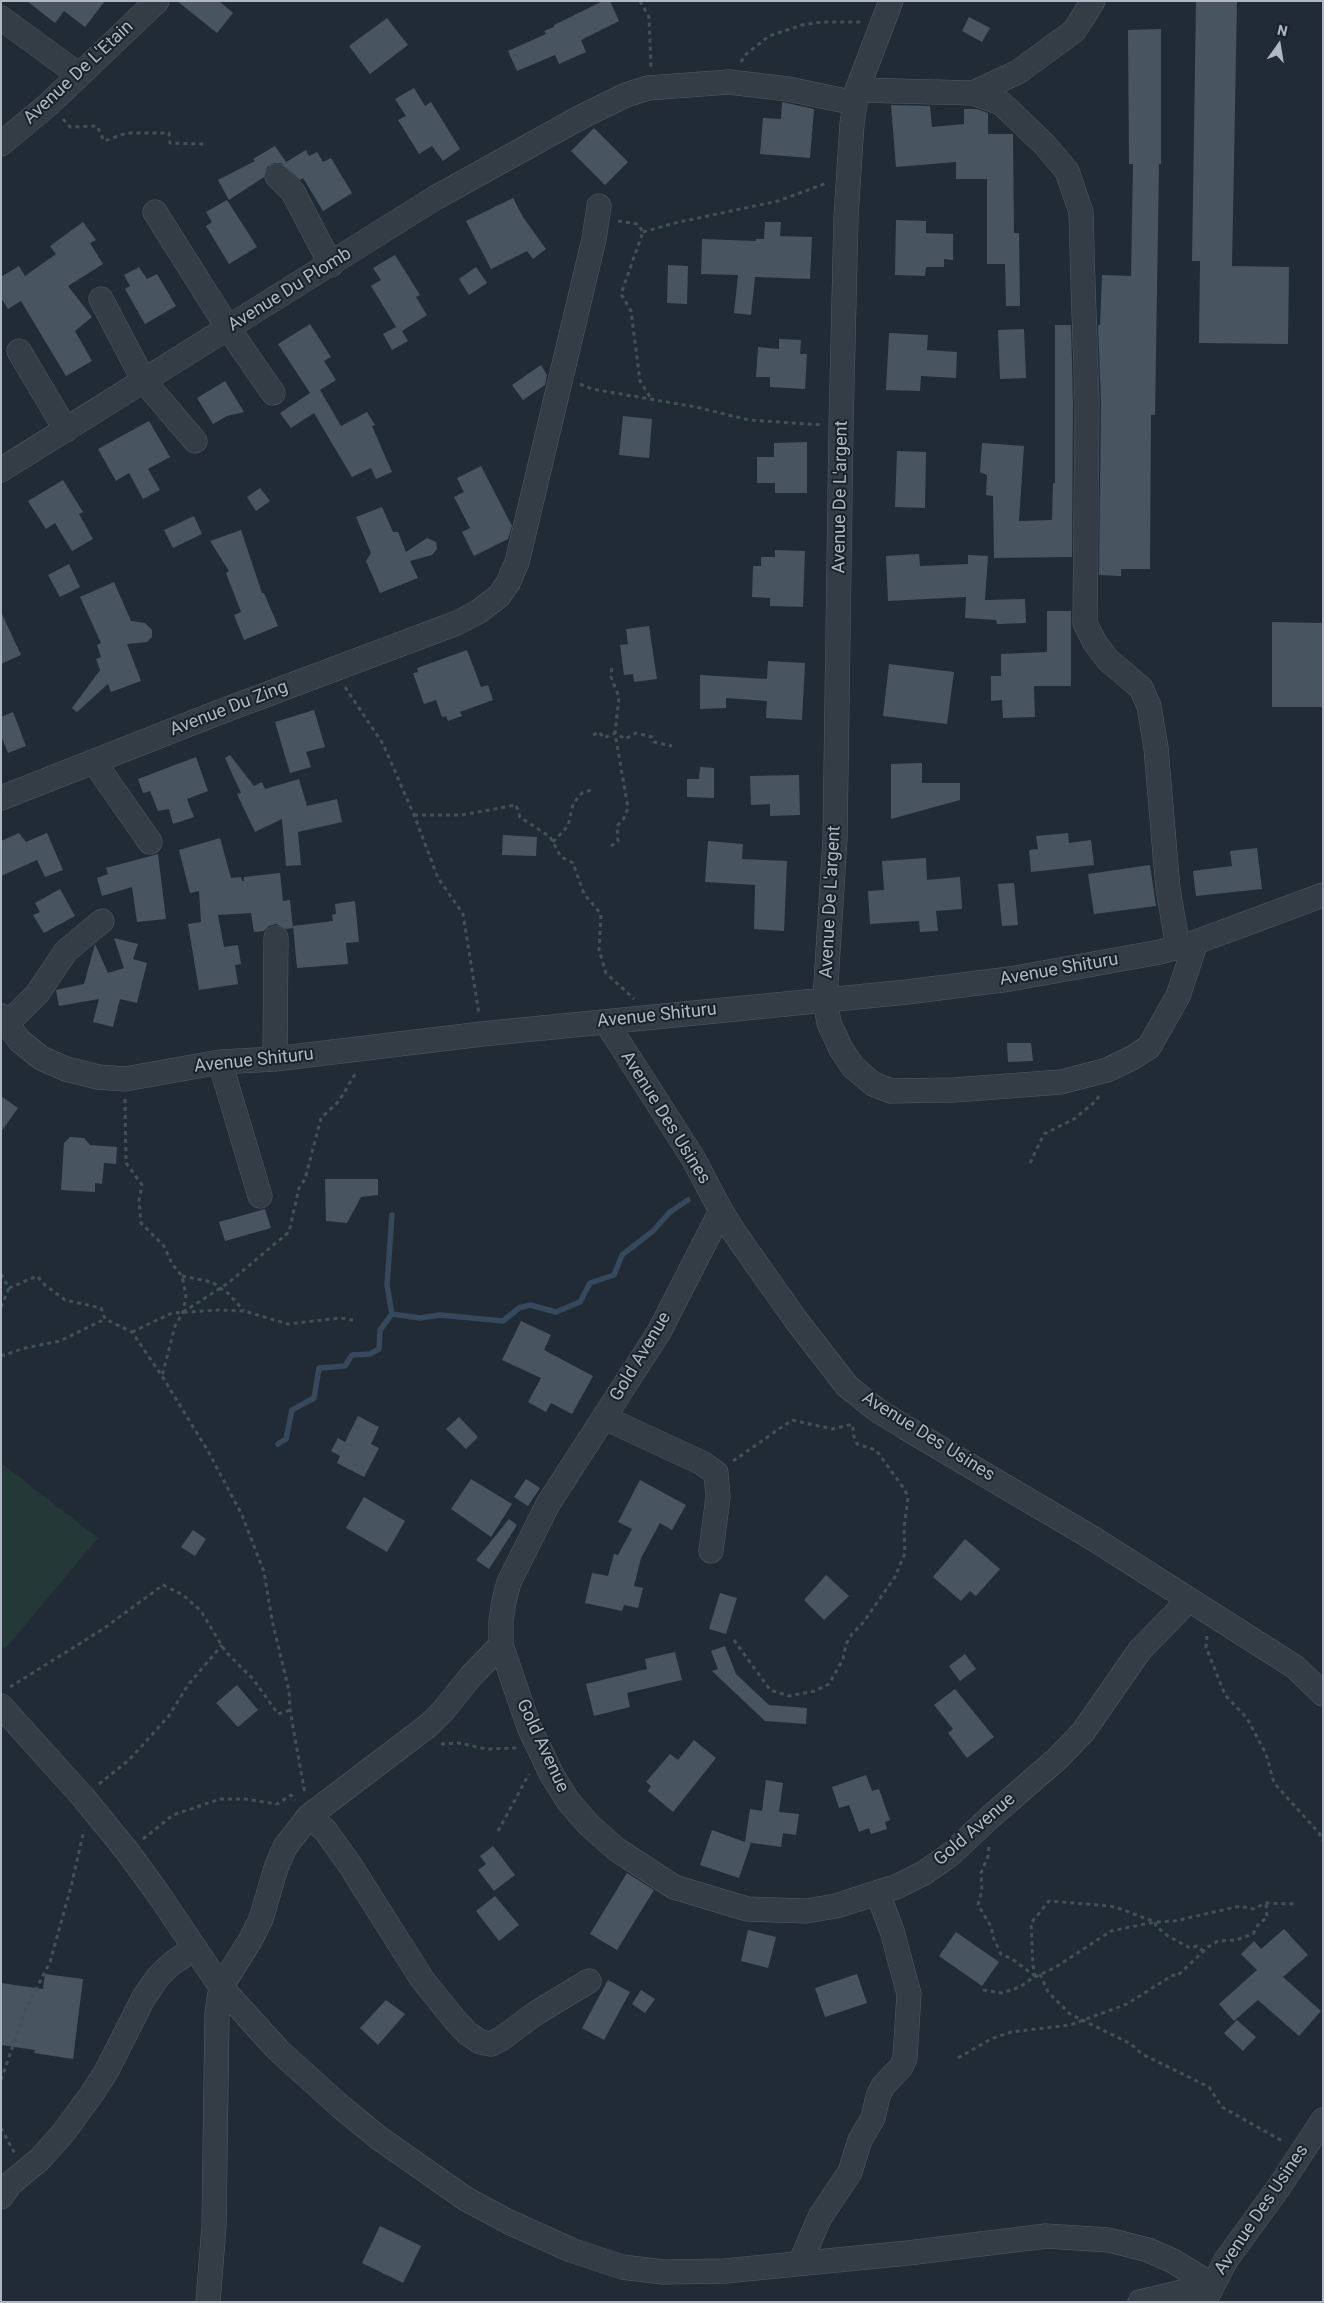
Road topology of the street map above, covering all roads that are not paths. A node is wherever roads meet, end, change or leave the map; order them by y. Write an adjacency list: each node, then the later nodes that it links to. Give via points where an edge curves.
1 (156, 1): 5 (street, Avenue De L'Etain)
2 (1093, 1): 6 (street, via 1074,31 1043,55 1018,72)
3 (887, 12): 7 (street, Avenue De L'argent)
4 (1, 18): 5 (street)
5 (78, 75): 8 (street, Avenue De L'Etain)
6 (973, 93): 7 (street, Avenue Du Plomb); 27 (street, via 1001,103 1044,144 1068,171 1080,212 1087,402 1085,624 1108,660 1141,688 1150,706 1168,889)
7 (856, 97): 12 (street, Avenue Du Plomb, via 729,82 648,88 626,95 435,198); 28 (street, Avenue De L'argent, via 846,218 836,838)
8 (1, 144)
9 (277, 176): 12 (street, via 293,192)
10 (599, 206): 21 (street, Avenue Du Zing, via 594,239 517,562 499,596 457,623)
11 (155, 212): 14 (street)
12 (331, 265): 14 (street, Avenue Du Plomb)
13 (101, 299): 16 (street)
14 (228, 328): 16 (street, Avenue Du Plomb); 17 (street)
15 (19, 351): 18 (street)
16 (144, 381): 18 (street, Avenue Du Plomb); 19 (street)
17 (272, 393)
18 (66, 430): 20 (street, Avenue Du Plomb)
19 (195, 441)
20 (1, 470)
21 (94, 762): 22 (street, Avenue Du Zing); 23 (street)
22 (1, 798)
23 (150, 842)
24 (1323, 895): 27 (street, Avenue Shituru)
25 (102, 922): 29 (street, via 66,951 37,994)
26 (276, 938): 31 (street)
27 (1187, 945): 28 (street, Avenue Shituru, via 1010,979); 28 (street, Avenue De L'argent, via 1178,996 1149,1046 1108,1070 1061,1082 954,1090 891,1090 873,1084 853,1067 841,1049 829,1023)
28 (825, 999): 30 (street, Avenue Shituru)
29 (4, 1020): 32 (street, Avenue Shituru, via 20,1041 41,1058 66,1069 98,1077 125,1079)
30 (606, 1022): 31 (street, Avenue Shituru); 34 (street, Avenue Des Usines, via 693,1158)
31 (275, 1059): 32 (street, Avenue Shituru)
32 (220, 1062): 33 (street)
33 (260, 1196)
34 (720, 1211): 35 (street, Gold Avenue, via 659,1332); 37 (street, Avenue Des Usines, via 796,1320 847,1386 877,1410 1094,1539)
35 (605, 1418): 36 (street, via 702,1463 716,1473 718,1497); 38 (street, Gold Avenue, via 548,1504 509,1582 501,1621)
36 (711, 1551)
37 (1199, 1607): 39 (street, Avenue Des Usines, via 1295,1667); 42 (street, Gold Avenue, via 1140,1650 1083,1732 951,1854 924,1873)
38 (501, 1645): 41 (street, via 443,1711); 42 (street, Gold Avenue, via 532,1749 568,1801 616,1849 674,1887 747,1909 806,1911)
39 (1323, 1694)
40 (5, 1697): 43 (street, via 127,1851)
41 (309, 1816): 44 (street, via 325,1830 350,1864 422,1979 455,2020 480,2042 491,2044 502,2039); 45 (street, via 285,1846 261,1919)
42 (878, 1894): 48 (street, via 909,1994 905,2058 883,2086 850,2172 820,2217)
43 (194, 1948): 45 (street); 47 (street, via 170,1964 158,1977 91,2095 64,2132 11,2183)
44 (589, 1981)
45 (221, 1987): 48 (street, via 278,2050 348,2113 466,2199 509,2222 571,2250 622,2267 663,2272); 50 (street, via 217,2013 214,2226)
46 (1323, 2120): 49 (street, Avenue Des Usines, via 1226,2260)
47 (1, 2197)
48 (800, 2263): 49 (street, via 1046,2236 1109,2240 1148,2250 1173,2261)
49 (1208, 2294): 51 (street)
50 (208, 2302)
51 (1140, 2302)

